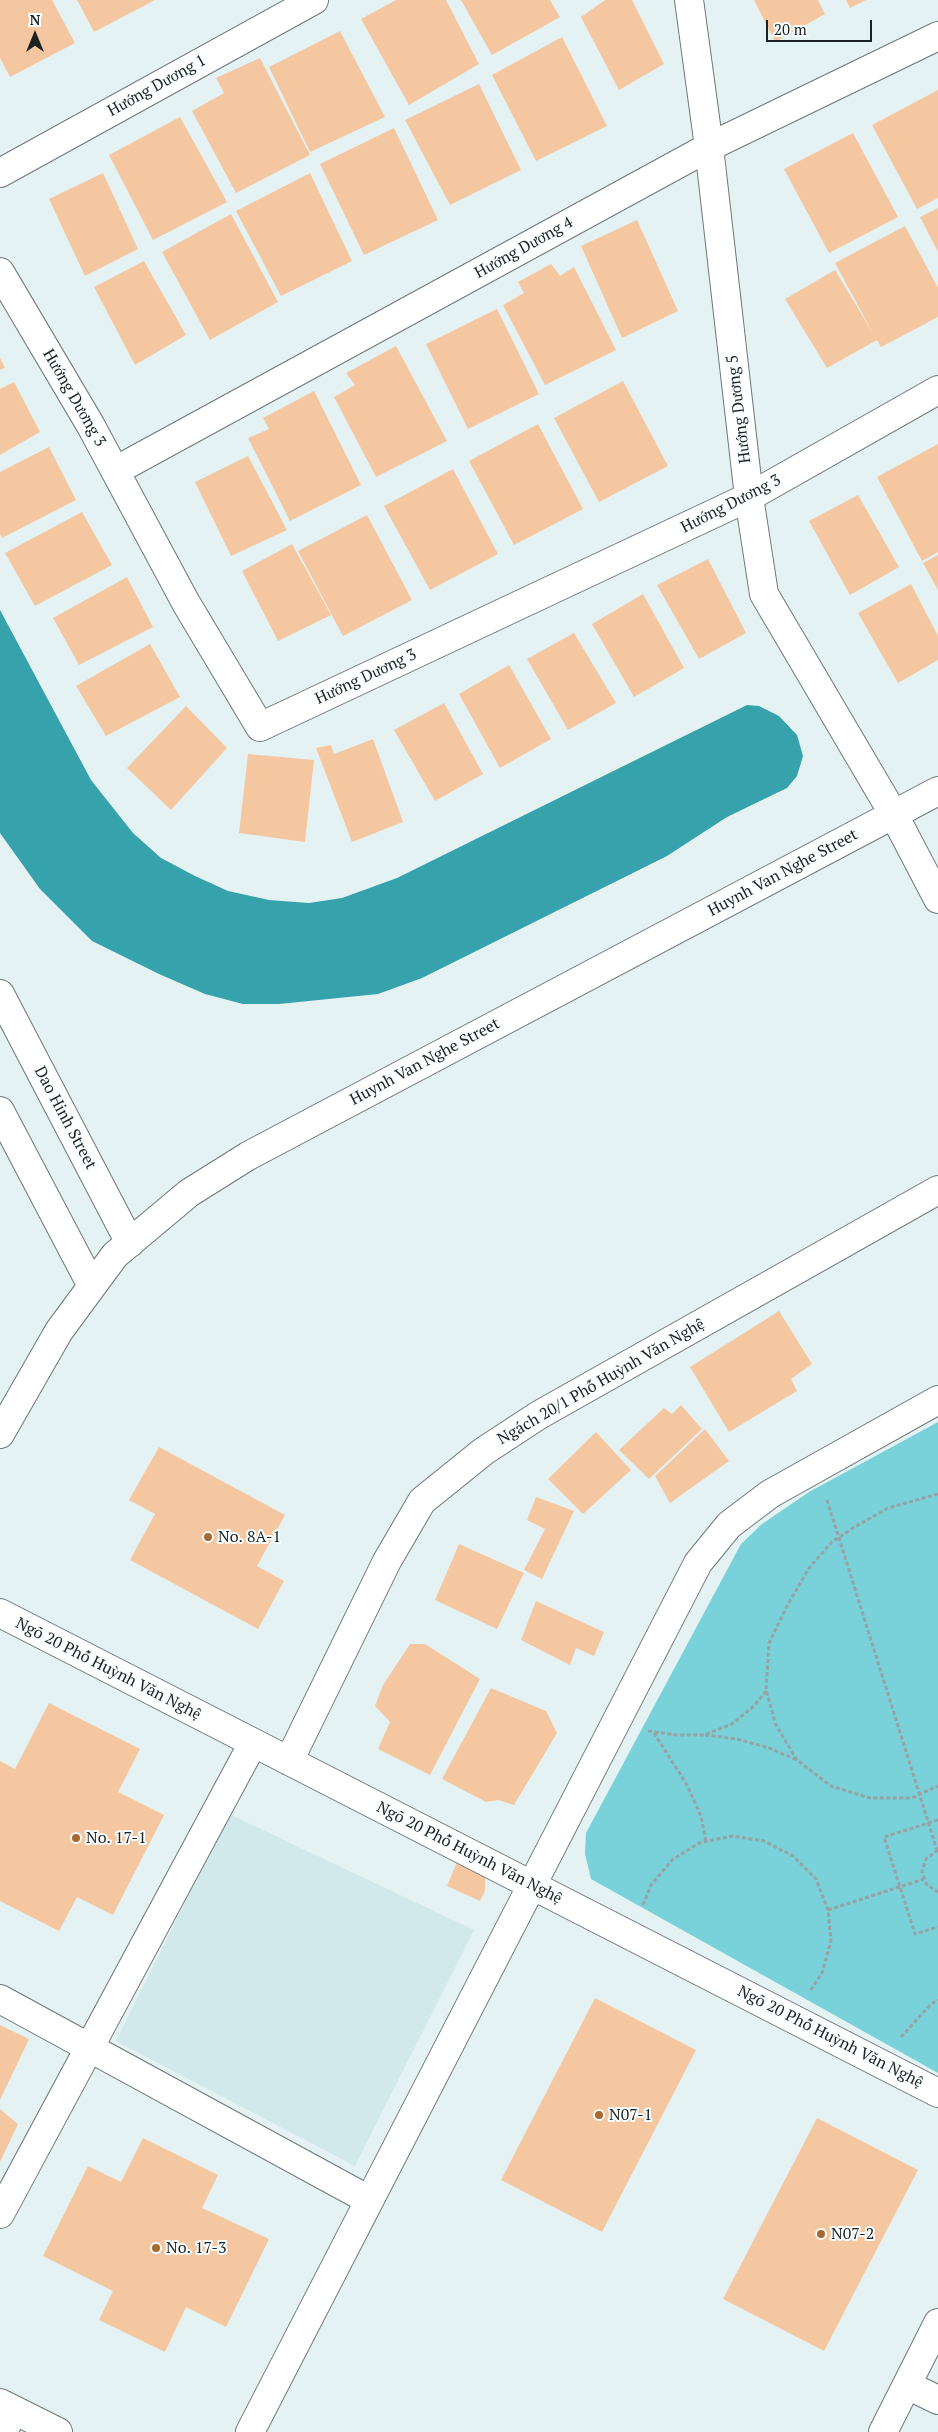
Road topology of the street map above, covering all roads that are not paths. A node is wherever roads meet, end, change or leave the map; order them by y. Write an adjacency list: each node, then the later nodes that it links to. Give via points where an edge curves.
1 (314, 0): 5 (street, Hướng Dương 1)
2 (689, 0): 4 (street, Hướng Dương 5)
3 (938, 36): 4 (street, Hướng Dương 4)
4 (709, 147): 8 (street, Hướng Dương 4); 9 (street, Hướng Dương 5)
5 (0, 173)
6 (0, 272): 8 (street, Hướng Dương 3)
7 (938, 390): 9 (street, Hướng Dương 3)
8 (115, 471): 9 (street, Hướng Dương 3, via 186,603 260,727)
9 (749, 497): 11 (street, Hướng Dương 5, via 764,594)
10 (938, 791): 11 (street, Huynh Van Nghe Street)
11 (894, 815): 12 (street, Hướng Dương 5); 16 (street, Huynh Van Nghe Street, via 248,1156 188,1193)
12 (938, 899)
13 (0, 994): 16 (street, Dao Hinh Street)
14 (0, 1111): 17 (street)
15 (938, 1190): 22 (street, Ngách 20/1 Phố Huỳnh Văn Nghệ, via 538,1415 484,1451 422,1501 387,1561)
16 (130, 1243): 17 (street, Huynh Van Nghe Street, via 115,1255)
17 (92, 1286): 19 (street, Huynh Van Nghe Street, via 59,1330)
18 (938, 1400): 23 (street, via 770,1494 729,1525 698,1563)
19 (0, 1434)
20 (0, 1613): 21 (street, Ngõ 20 Phố Huỳnh Văn Nghệ)
21 (253, 1743): 22 (street, Ngõ 20 Phố Huỳnh Văn Nghệ); 25 (street)
22 (289, 1761): 23 (street, Ngõ 20 Phố Huỳnh Văn Nghệ)
23 (532, 1885): 26 (street, Ngõ 20 Phố Huỳnh Văn Nghệ); 27 (street)
24 (0, 1999): 25 (street)
25 (90, 2049): 27 (street); 28 (street)
26 (938, 2093)
27 (369, 2200): 34 (street)
28 (0, 2214)
29 (938, 2323): 30 (street)
30 (907, 2385): 31 (street); 35 (street)
31 (938, 2400)
32 (6, 2415): 33 (street)
33 (58, 2432)
34 (250, 2432)
35 (883, 2432)

